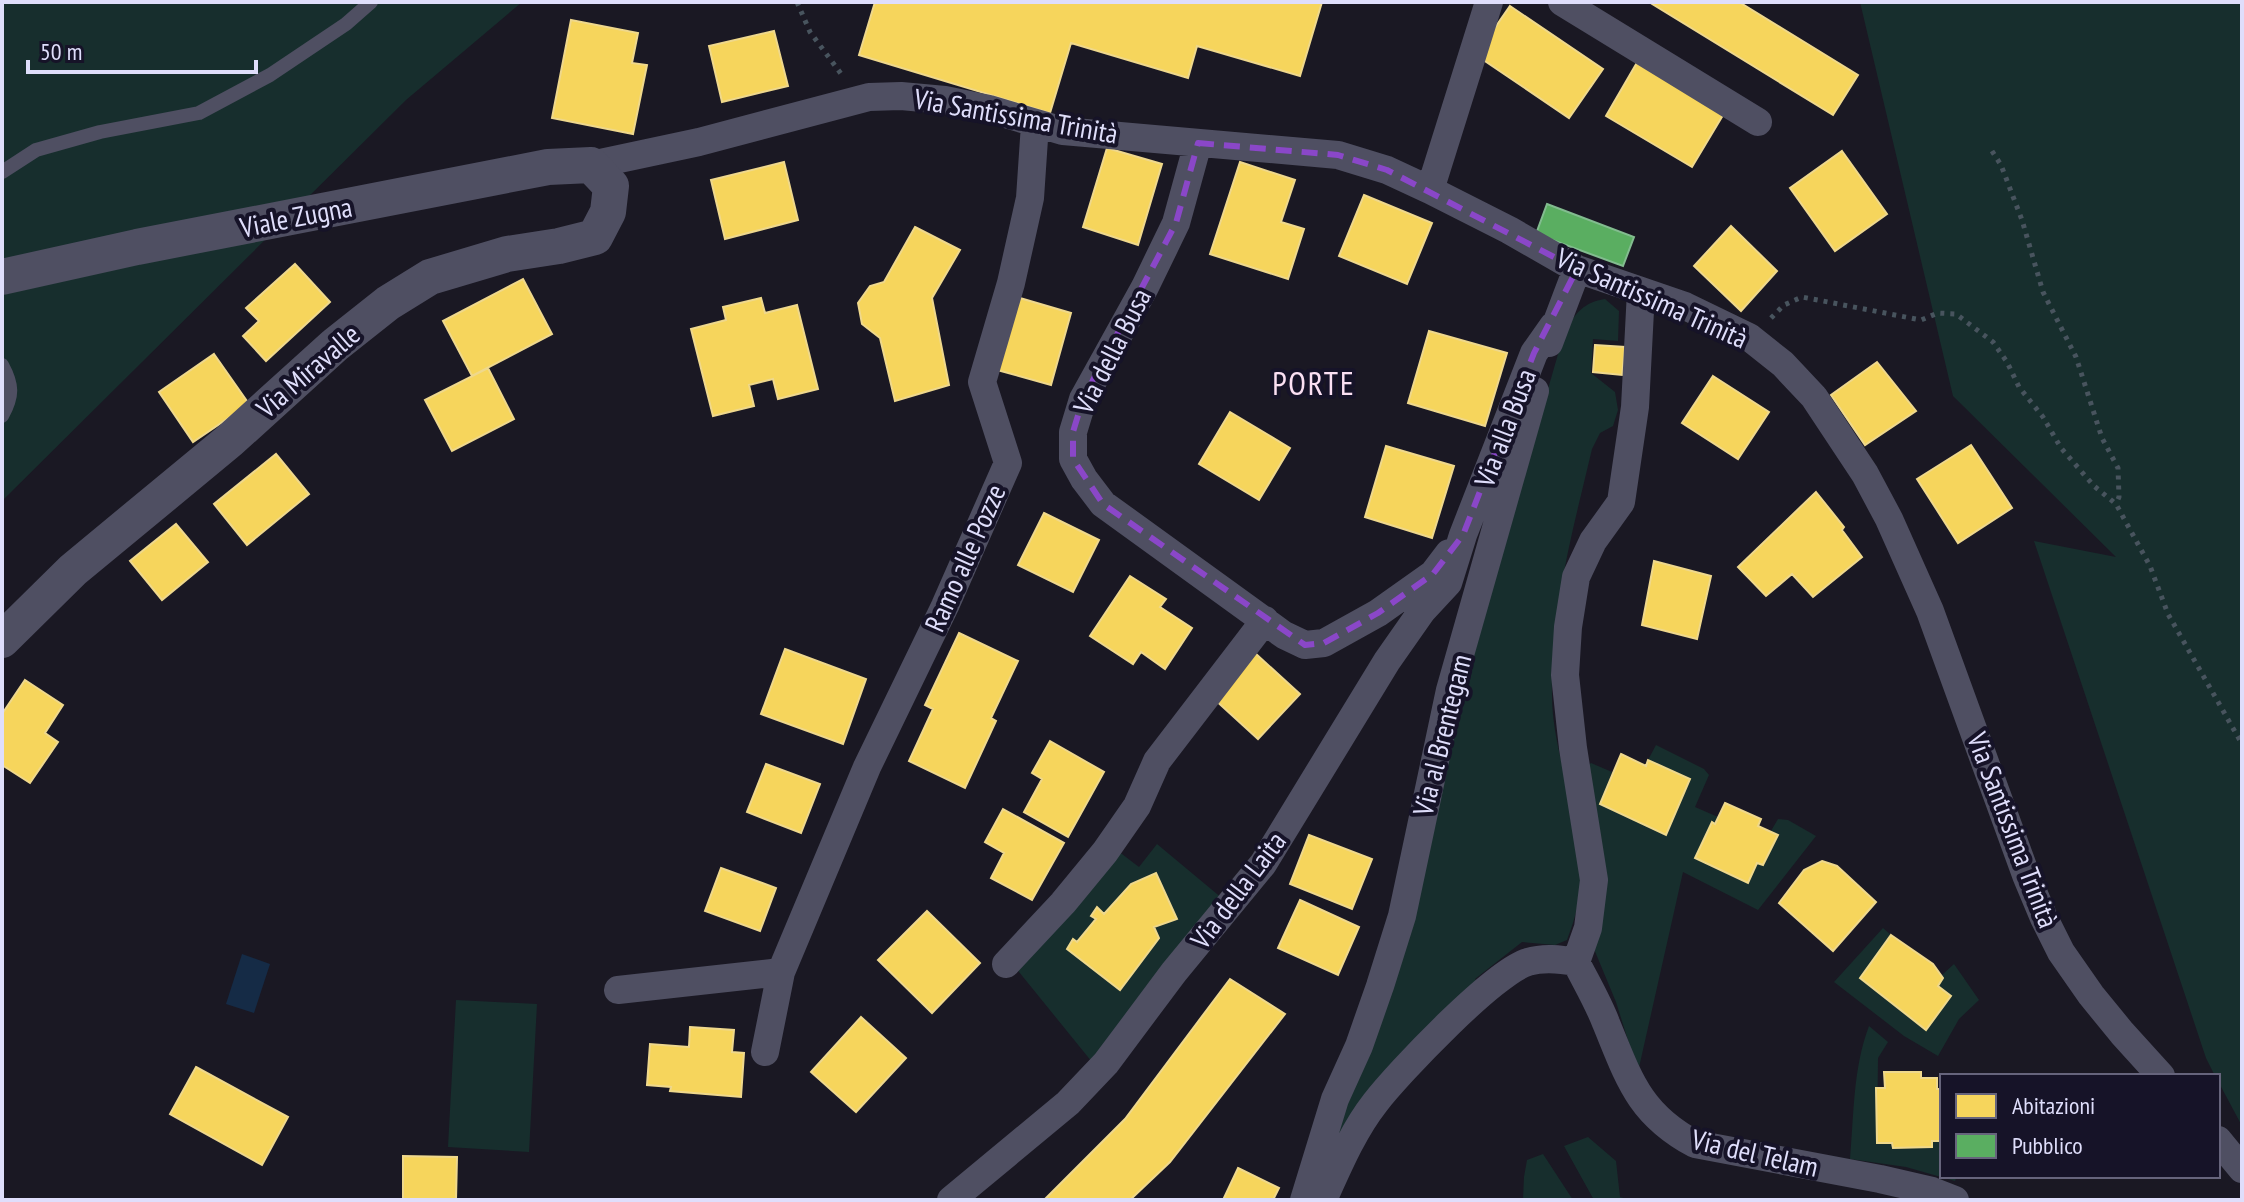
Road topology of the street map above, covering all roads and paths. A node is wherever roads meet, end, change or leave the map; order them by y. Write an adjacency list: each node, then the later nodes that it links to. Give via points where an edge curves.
1 (371, 2): 11 (lane, via 270,75 199,113 36,150)
2 (797, 2): 5 (path, via 810,32 841,74)
3 (1489, 2): 12 (street)
4 (1562, 2): 6 (street)
5 (869, 97): 7 (street, Via Santissima Trinità, via 945,100); 10 (street, Via Santissima Trinità)
6 (1758, 122)
7 (1035, 124): 8 (street, Via Santissima Trinità); 27 (street, Ramo alle Pozze, via 1030,198 982,382 1008,463 867,767)
8 (1198, 143): 12 (street, Via Santissima Trinità, via 1338,155); 22 (street, Via della Busa, via 1176,223 1083,399 1073,432 1073,459 1103,504)
9 (1992, 151): 20 (path, via 2022,220 2043,292 2076,357 2102,438 2118,468)
10 (591, 165): 14 (street, Viale Zugna, via 548,167); 23 (street, Via Miravalle, via 611,186 608,212 595,237 507,254 430,277 388,303 73,570)
11 (2, 172)
12 (1430, 190): 13 (street, Via Santissima Trinità)
13 (1577, 269): 15 (street, Via Santissima Trinità); 16 (street, Via al Brentegam)
14 (2, 277)
15 (1641, 291): 17 (street, Via Santissima Trinità); 25 (street, via 1635,407 1621,502 1576,577 1568,627 1565,675 1594,880 1588,928)
16 (1553, 326): 21 (street, Via alla Busa, via 1534,353); 34 (street, Via al Brentegam, via 1450,690 1402,916)
17 (1749, 337): 20 (path, via 1784,305 1802,297 1921,320 1938,313 1956,314 1993,342 2061,448); 30 (street, Via Santissima Trinità, via 1814,397 1865,474 1936,626 2044,918 2091,995)
18 (2, 365): 19 (lane, via 11,382 11,401)
19 (2, 416)
20 (2116, 504): 24 (path, via 2150,566 2168,614)
21 (1463, 535): 22 (street, Via della Busa, via 1433,574 1324,643 1305,645); 33 (street, Via della Laita, via 1448,583 1387,661 1263,864 1106,1063 1068,1103)
22 (1265, 620): 26 (street, via 1157,761 1137,806 1105,852)
23 (2, 640)
24 (2242, 744)
25 (1576, 962): 35 (street, via 1525,962 1433,1039 1374,1103); 36 (street, Via del Telam, via 1628,1079 1673,1133 1695,1144 1880,1179)
26 (1006, 964)
27 (781, 972): 28 (street); 29 (street, Ramo alle Pozze)
28 (618, 990)
29 (765, 1052)
30 (2159, 1074)
31 (2220, 1142): 32 (street)
32 (2242, 1169)
33 (951, 1200)
34 (1304, 1200)
35 (1323, 1200)
36 (1955, 1200)

